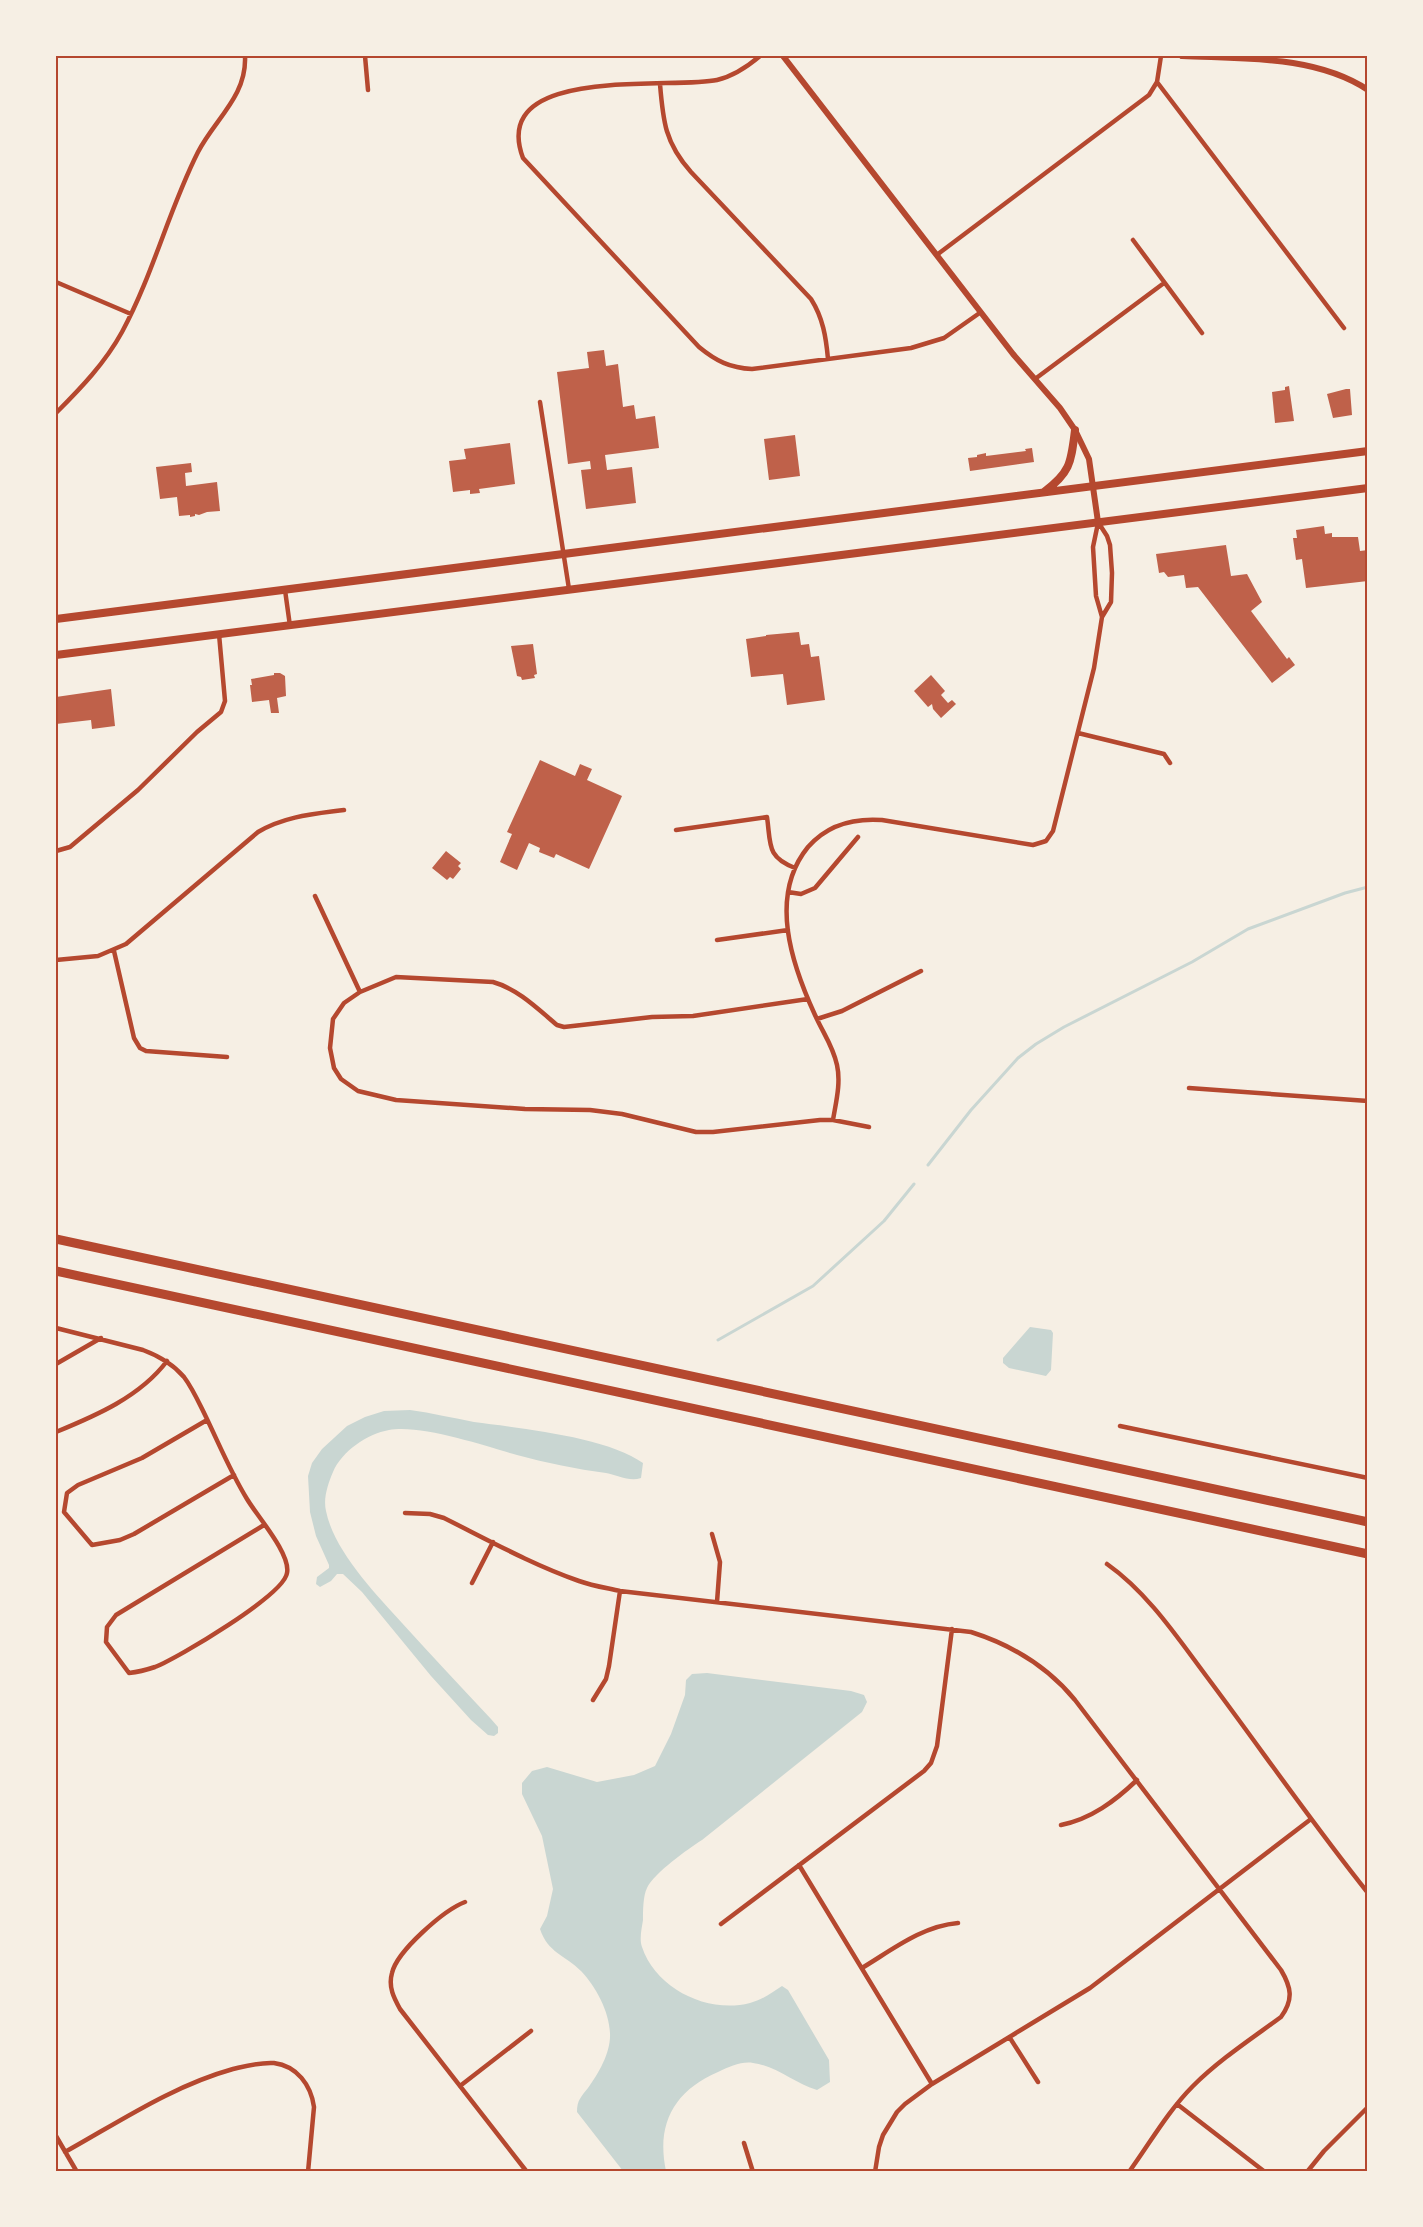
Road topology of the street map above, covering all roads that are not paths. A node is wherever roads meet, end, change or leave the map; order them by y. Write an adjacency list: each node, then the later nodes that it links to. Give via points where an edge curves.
1 (245, 56): 17 (street, via 241,87 198,152)
2 (365, 56): 10 (street)
3 (760, 56): 9 (street, via 732,76 718,80)
4 (783, 56): 13 (street)
5 (1161, 56): 8 (street)
6 (1182, 56): 7 (street)
7 (1218, 57): 11 (street, via 1313,68 1335,73)
8 (1157, 82): 13 (street, via 1149,95); 18 (street)
9 (660, 84): 20 (street, via 663,120 674,149 811,299 824,326); 20 (street, via 572,90 539,102 519,127 523,158 714,359 732,367 752,369)
10 (368, 90)
11 (1368, 90)
12 (1132, 240): 15 (street)
13 (938, 255): 16 (street)
14 (56, 282): 17 (street)
15 (1164, 283): 19 (street); 21 (street)
16 (981, 312): 20 (street, via 934,342); 21 (street)
17 (131, 314): 23 (street, via 90,378)
18 (1344, 328)
19 (1202, 333)
20 (828, 359)
21 (1035, 380): 24 (street)
22 (540, 402): 30 (street)
23 (56, 413)
24 (1075, 430): 26 (street, via 1086,450); 28 (main road, via 1066,471)
25 (1368, 451): 26 (main road)
26 (1094, 487): 28 (main road); 29 (street)
27 (1368, 488): 29 (main road)
28 (1041, 494): 30 (main road)
29 (1098, 522): 31 (main road); 33 (street, via 1093,547 1096,596); 33 (street, via 1109,542 1112,573 1111,602)
30 (563, 554): 31 (street); 32 (main road)
31 (569, 589): 35 (main road)
32 (285, 590): 34 (main road); 35 (street)
33 (1102, 618): 38 (street)
34 (56, 619)
35 (290, 626): 36 (main road)
36 (219, 634): 37 (main road); 43 (street, via 225,701 221,712 70,847)
37 (56, 655)
38 (1078, 733): 39 (street, via 1164,754); 44 (street, via 1053,831 1040,844 882,820 859,820 843,823 818,837)
39 (1170, 763)
40 (344, 810): 49 (street, via 280,820 264,828)
41 (676, 830): 44 (street, via 767,817 774,856)
42 (858, 837): 45 (street, via 815,888 801,894)
43 (56, 851)
44 (795, 868): 45 (street)
45 (788, 892): 47 (street)
46 (315, 896): 52 (street)
47 (788, 930): 48 (street); 53 (street)
48 (717, 940)
49 (114, 951): 50 (street); 55 (street, via 134,1038 140,1048)
50 (56, 960)
51 (921, 971): 54 (street, via 842,1011)
52 (360, 992): 53 (street, via 396,977 493,982 516,992 564,1028 693,1016); 58 (street, via 333,1019 332,1063 341,1079 374,1096 482,1107 590,1110 696,1132)
53 (808, 999): 54 (street)
54 (817, 1018): 58 (street, via 838,1068)
55 (228, 1057)
56 (1189, 1088): 57 (street)
57 (1368, 1101)
58 (833, 1119): 59 (street)
59 (869, 1127)
60 (56, 1239): 72 (highway)
61 (56, 1271): 76 (highway)
62 (56, 1328): 63 (street)
63 (101, 1338): 64 (street); 65 (street)
64 (166, 1361): 66 (street, via 192,1388); 68 (street, via 135,1392)
65 (56, 1364)
66 (207, 1420): 69 (street); 69 (street, via 142,1458 78,1485 67,1493 64,1512 92,1545 113,1542 134,1534)
67 (1120, 1426): 70 (street)
68 (56, 1432)
69 (234, 1475): 73 (street)
70 (1368, 1478)
71 (405, 1513): 75 (street, via 437,1516)
72 (1368, 1522)
73 (264, 1525): 73 (street, via 287,1563 282,1585 191,1648 156,1667 129,1673 106,1642 107,1627 116,1616)
74 (712, 1534): 80 (street, via 720,1562)
75 (493, 1542): 78 (street); 79 (street, via 579,1581)
76 (1368, 1554)
77 (1107, 1564): 84 (street, via 1136,1587 1181,1643)
78 (472, 1583)
79 (620, 1591): 80 (street); 82 (street, via 606,1678)
80 (717, 1602): 81 (street)
81 (952, 1629): 83 (street, via 991,1638 1042,1668 1074,1697); 86 (street, via 937,1746 931,1763)
82 (593, 1700)
83 (1137, 1780): 85 (street, via 1085,1819); 87 (street)
84 (1311, 1819): 87 (street); 88 (street)
85 (1061, 1825)
86 (799, 1865): 91 (street); 92 (street)
87 (1219, 1889): 94 (street, via 1091,1987); 98 (street, via 1281,1970 1290,1984 1290,1998 1281,2017 1213,2068)
88 (1368, 1893)
89 (465, 1902): 97 (street, via 436,1920 401,1956 390,1982 400,2009)
90 (958, 1923): 92 (street, via 920,1933)
91 (721, 1924)
92 (862, 1968): 96 (street)
93 (531, 2031): 97 (street)
94 (1010, 2038): 95 (street); 96 (street)
95 (1038, 2082)
96 (932, 2084): 107 (street, via 905,2104 889,2124 879,2147)
97 (460, 2086): 105 (street)
98 (1177, 2104): 108 (street); 109 (street)
99 (1368, 2107): 110 (street)
100 (56, 2136): 102 (street)
101 (744, 2143): 106 (street)
102 (64, 2152): 103 (street); 104 (street, via 195,2082 245,2066 273,2063 293,2070 312,2097)
103 (77, 2172)
104 (308, 2172)
105 (527, 2172)
106 (753, 2172)
107 (875, 2172)
108 (1129, 2172)
109 (1265, 2172)
110 (1307, 2172)

